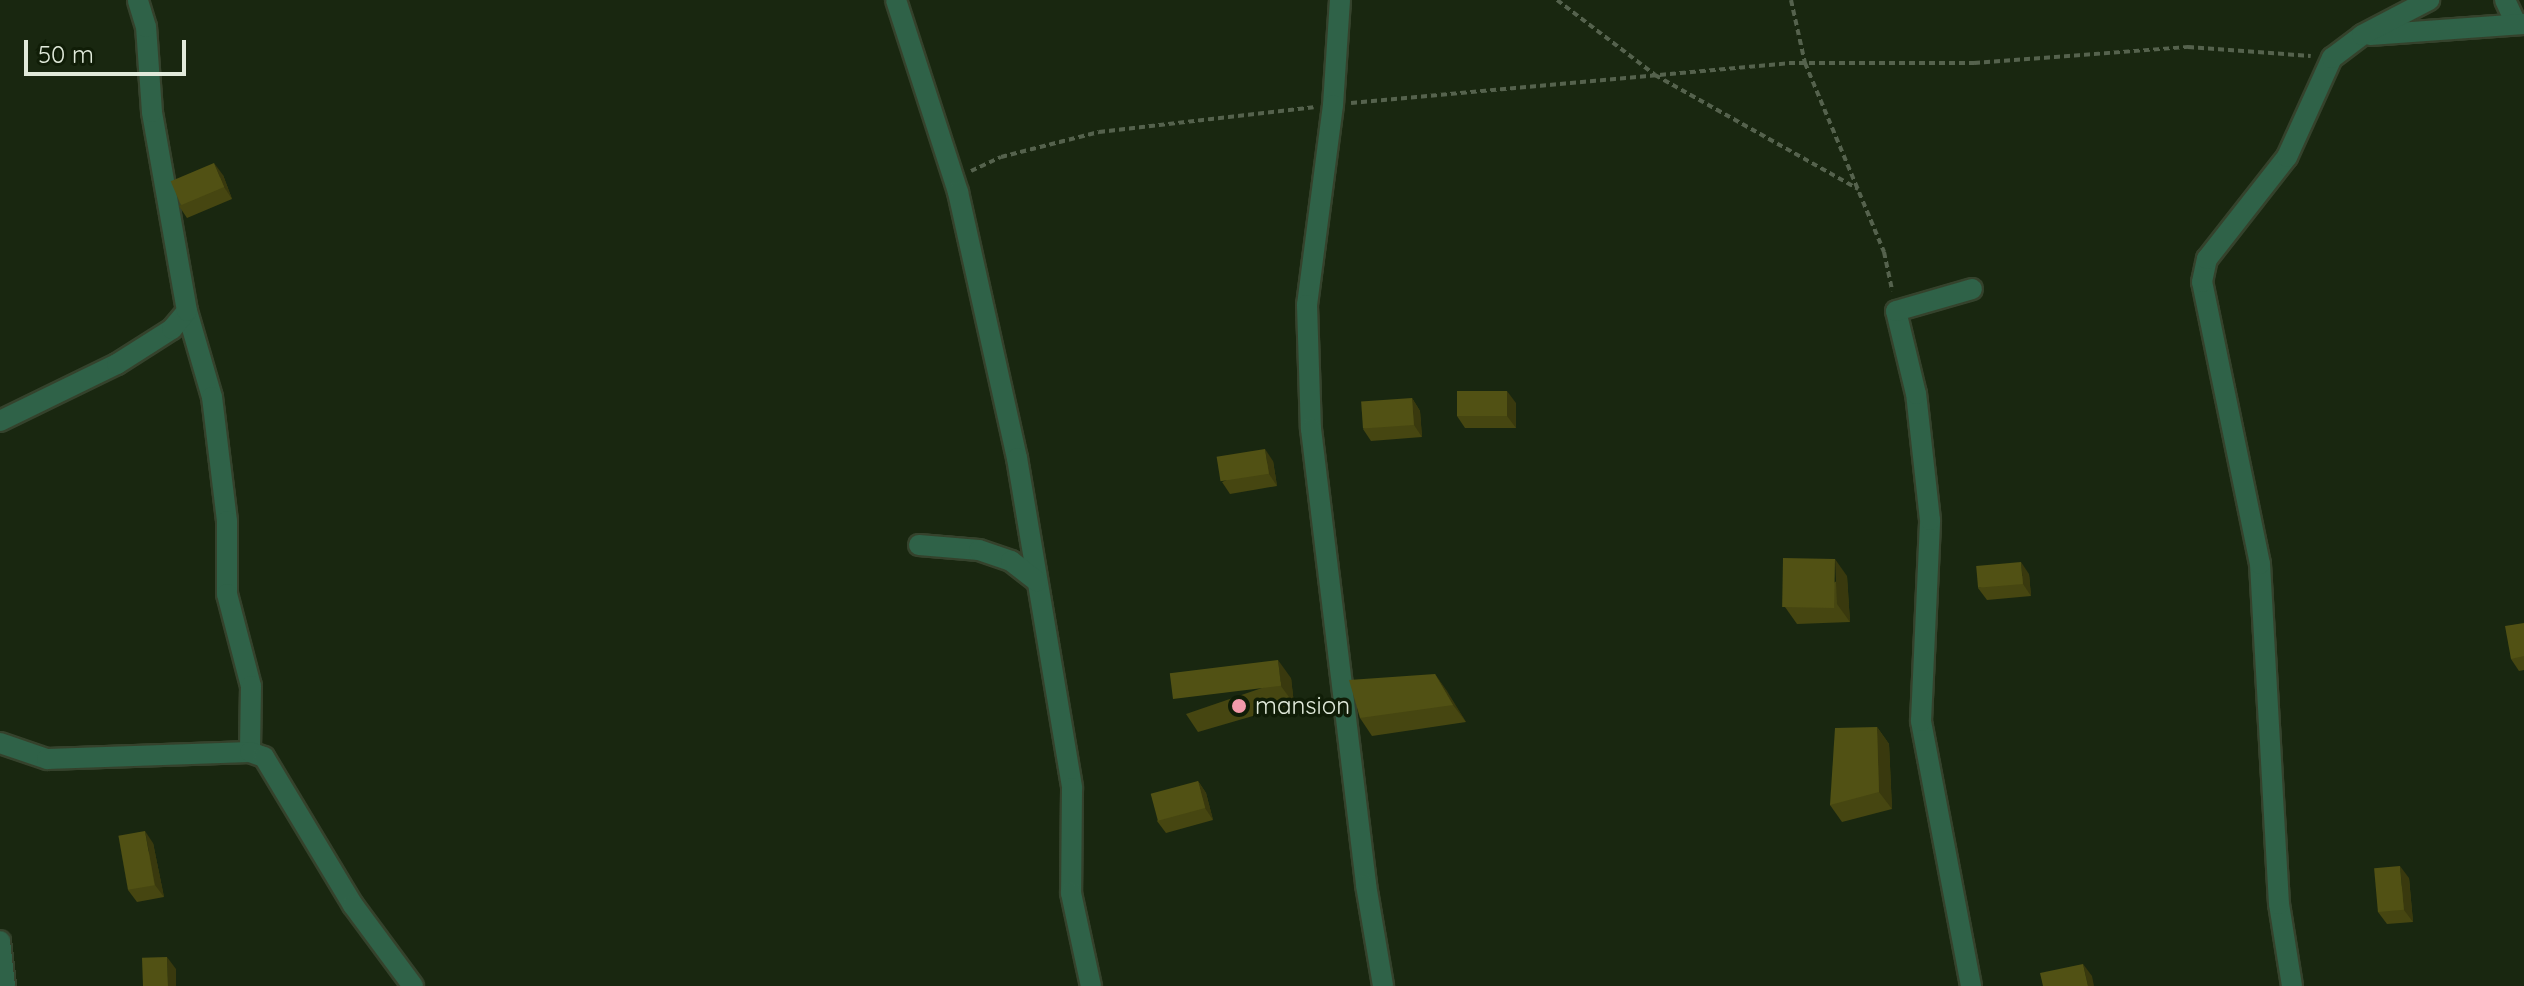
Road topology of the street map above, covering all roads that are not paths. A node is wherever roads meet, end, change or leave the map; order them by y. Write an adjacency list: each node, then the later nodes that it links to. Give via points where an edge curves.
1 (138, 0): 9 (street)
2 (896, 0): 12 (street, via 954,179 1017,458)
3 (1340, 0): 19 (street, via 1333,105 1307,305 1311,429)
4 (2429, 0): 7 (street)
5 (2505, 0): 6 (street)
6 (2520, 24): 7 (street)
7 (2362, 35): 21 (street, via 2332,58 2287,157 2207,259 2202,282 2260,564 2279,904)
8 (1972, 289): 20 (street, via 1896,311 1916,394 1928,494 1921,721)
9 (187, 311): 10 (street, via 172,329 117,364); 14 (street, via 212,397 227,521 227,594 251,686)
10 (0, 421)
11 (919, 545): 12 (street, via 979,550 1011,561)
12 (1037, 581): 18 (street, via 1072,788 1071,893)
13 (0, 743): 14 (street, via 47,759)
14 (250, 752): 17 (street, via 273,768 353,905)
15 (0, 941): 16 (street)
16 (5, 986)
17 (413, 986)
18 (1091, 986)
19 (1383, 986)
20 (1971, 986)
21 (2292, 986)

